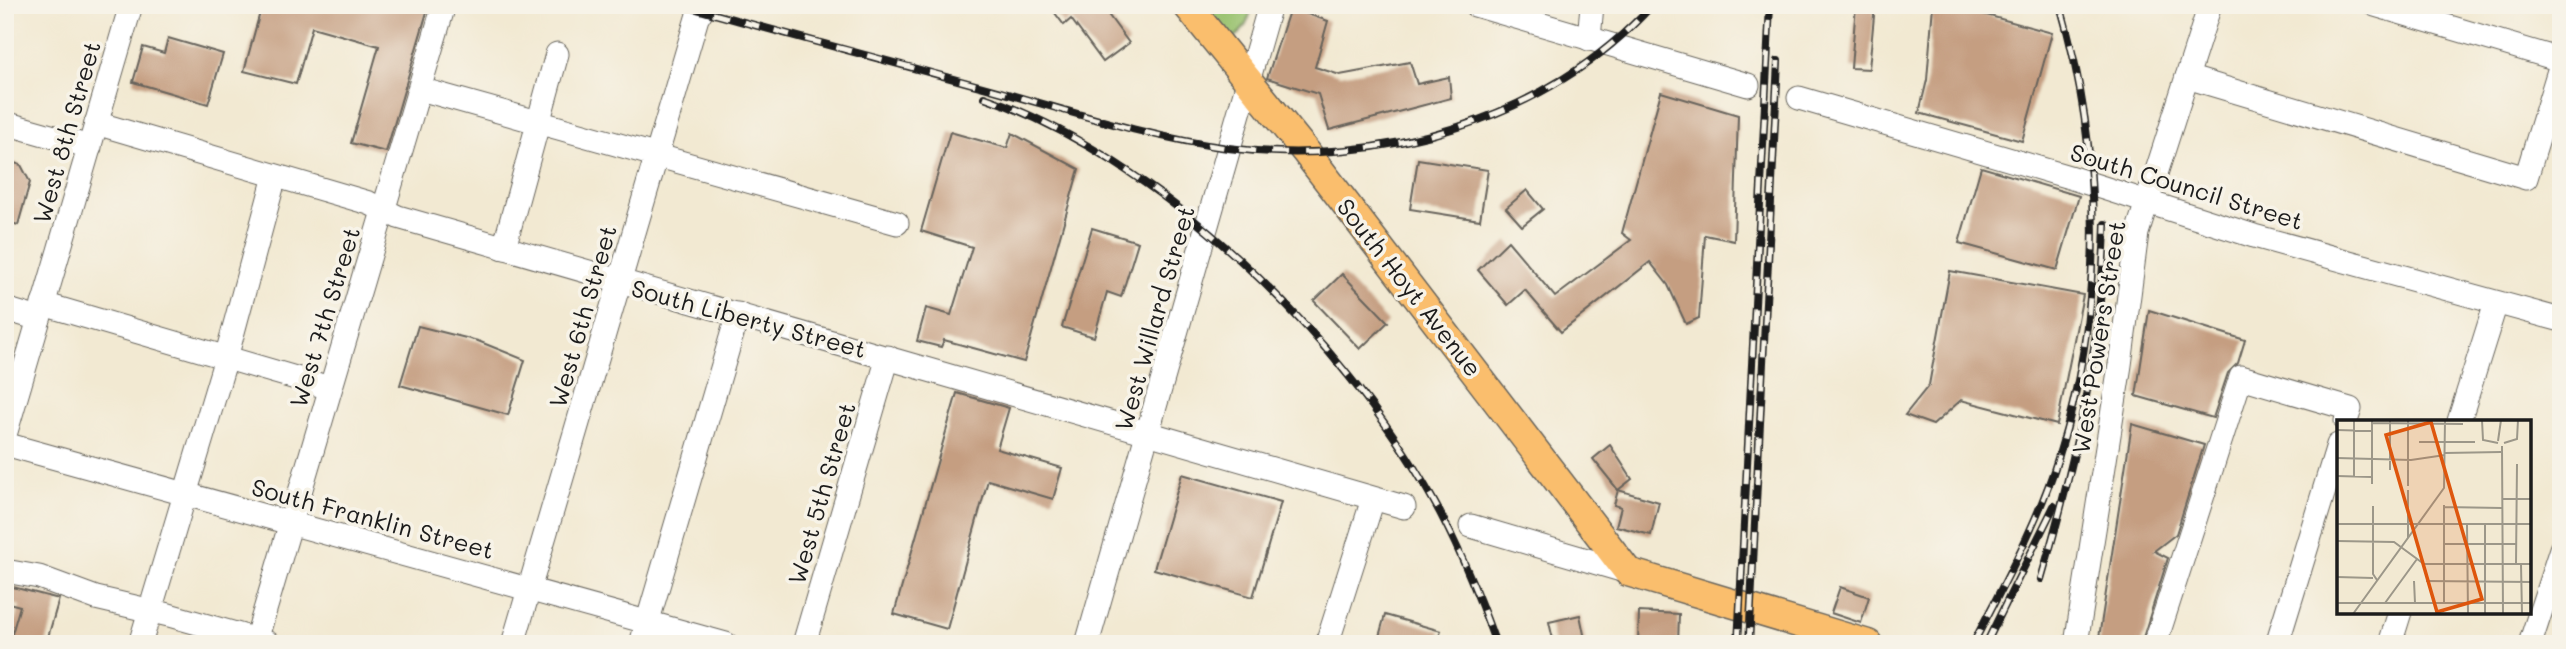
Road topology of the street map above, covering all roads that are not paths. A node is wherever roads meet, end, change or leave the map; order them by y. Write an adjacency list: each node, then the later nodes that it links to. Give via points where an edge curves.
1 (131, 5): 20 (street, West 8th Street)
2 (444, 5): 16 (street, West 7th Street)
3 (705, 5): 22 (street, West 6th Street, via 697,18)
4 (1187, 5): 14 (main road, South Hoyt Avenue)
5 (1270, 5): 14 (street, West Willard Street)
6 (1475, 5): 10 (street)
7 (1592, 5): 10 (street)
8 (2210, 5): 13 (street, West Powers Street)
9 (2375, 5): 12 (street)
10 (1589, 39): 15 (street)
11 (557, 54): 18 (street)
12 (2561, 62): 13 (street, via 2526,178)
13 (2187, 77): 24 (street, West Powers Street)
14 (1246, 79): 39 (street, West Willard Street); 50 (main road, South Hoyt Avenue)
15 (1748, 85)
16 (419, 89): 18 (street); 25 (street, West 7th Street)
17 (1800, 98): 24 (street, South Council Street)
18 (538, 121): 22 (street); 27 (street)
19 (5, 123): 21 (street)
20 (96, 123): 21 (street, West 8th Street); 23 (street, South Liberty Street)
21 (90, 147): 31 (street, West 8th Street)
22 (656, 156): 26 (street); 28 (street, West 6th Street)
23 (275, 176): 25 (street, South Liberty Street); 35 (street)
24 (2147, 202): 29 (street, South Council Street); 64 (street, West Powers Street, via 2137,233)
25 (384, 210): 27 (street, South Liberty Street); 36 (street, West 7th Street)
26 (897, 223)
27 (504, 248): 28 (street, South Liberty Street)
28 (619, 282): 32 (street, South Liberty Street); 51 (street, West 6th Street)
29 (2496, 303): 33 (street, South Council Street); 38 (street)
30 (5, 309): 31 (street)
31 (41, 312): 35 (street); 40 (street, West 8th Street)
32 (738, 314): 34 (street, South Liberty Street); 54 (street)
33 (2561, 320)
34 (888, 357): 39 (street, South Liberty Street); 60 (street, West 5th Street)
35 (226, 358): 36 (street); 43 (street)
36 (330, 388): 46 (street, West 7th Street)
37 (2348, 415): 65 (street, via 2241,377)
38 (2460, 420)
39 (1149, 432): 44 (street, South Liberty Street); 61 (street, West Willard Street)
40 (5, 435)
41 (5, 444): 43 (street, South Franklin Street)
42 (2337, 451): 66 (street)
43 (185, 494): 46 (street, South Franklin Street); 52 (street)
44 (1373, 499): 45 (street, South Liberty Street); 62 (street)
45 (1404, 507)
46 (290, 523): 51 (street, South Franklin Street); 55 (street, West 7th Street)
47 (1471, 526): 50 (street)
48 (2561, 549): 68 (street)
49 (5, 571): 52 (street)
50 (1628, 572): 63 (main road)
51 (529, 588): 54 (street, South Franklin Street); 57 (street, West 6th Street)
52 (150, 610): 55 (street); 56 (street)
53 (2399, 614): 67 (street)
54 (648, 622): 58 (street); 59 (street, South Franklin Street)
55 (261, 642)
56 (140, 644)
57 (513, 644)
58 (641, 644)
59 (726, 644)
60 (804, 644)
61 (1087, 644)
62 (1327, 644)
63 (1868, 644)
64 (2076, 644)
65 (2155, 644)
66 (2277, 644)
67 (2390, 644)
68 (2530, 644)

